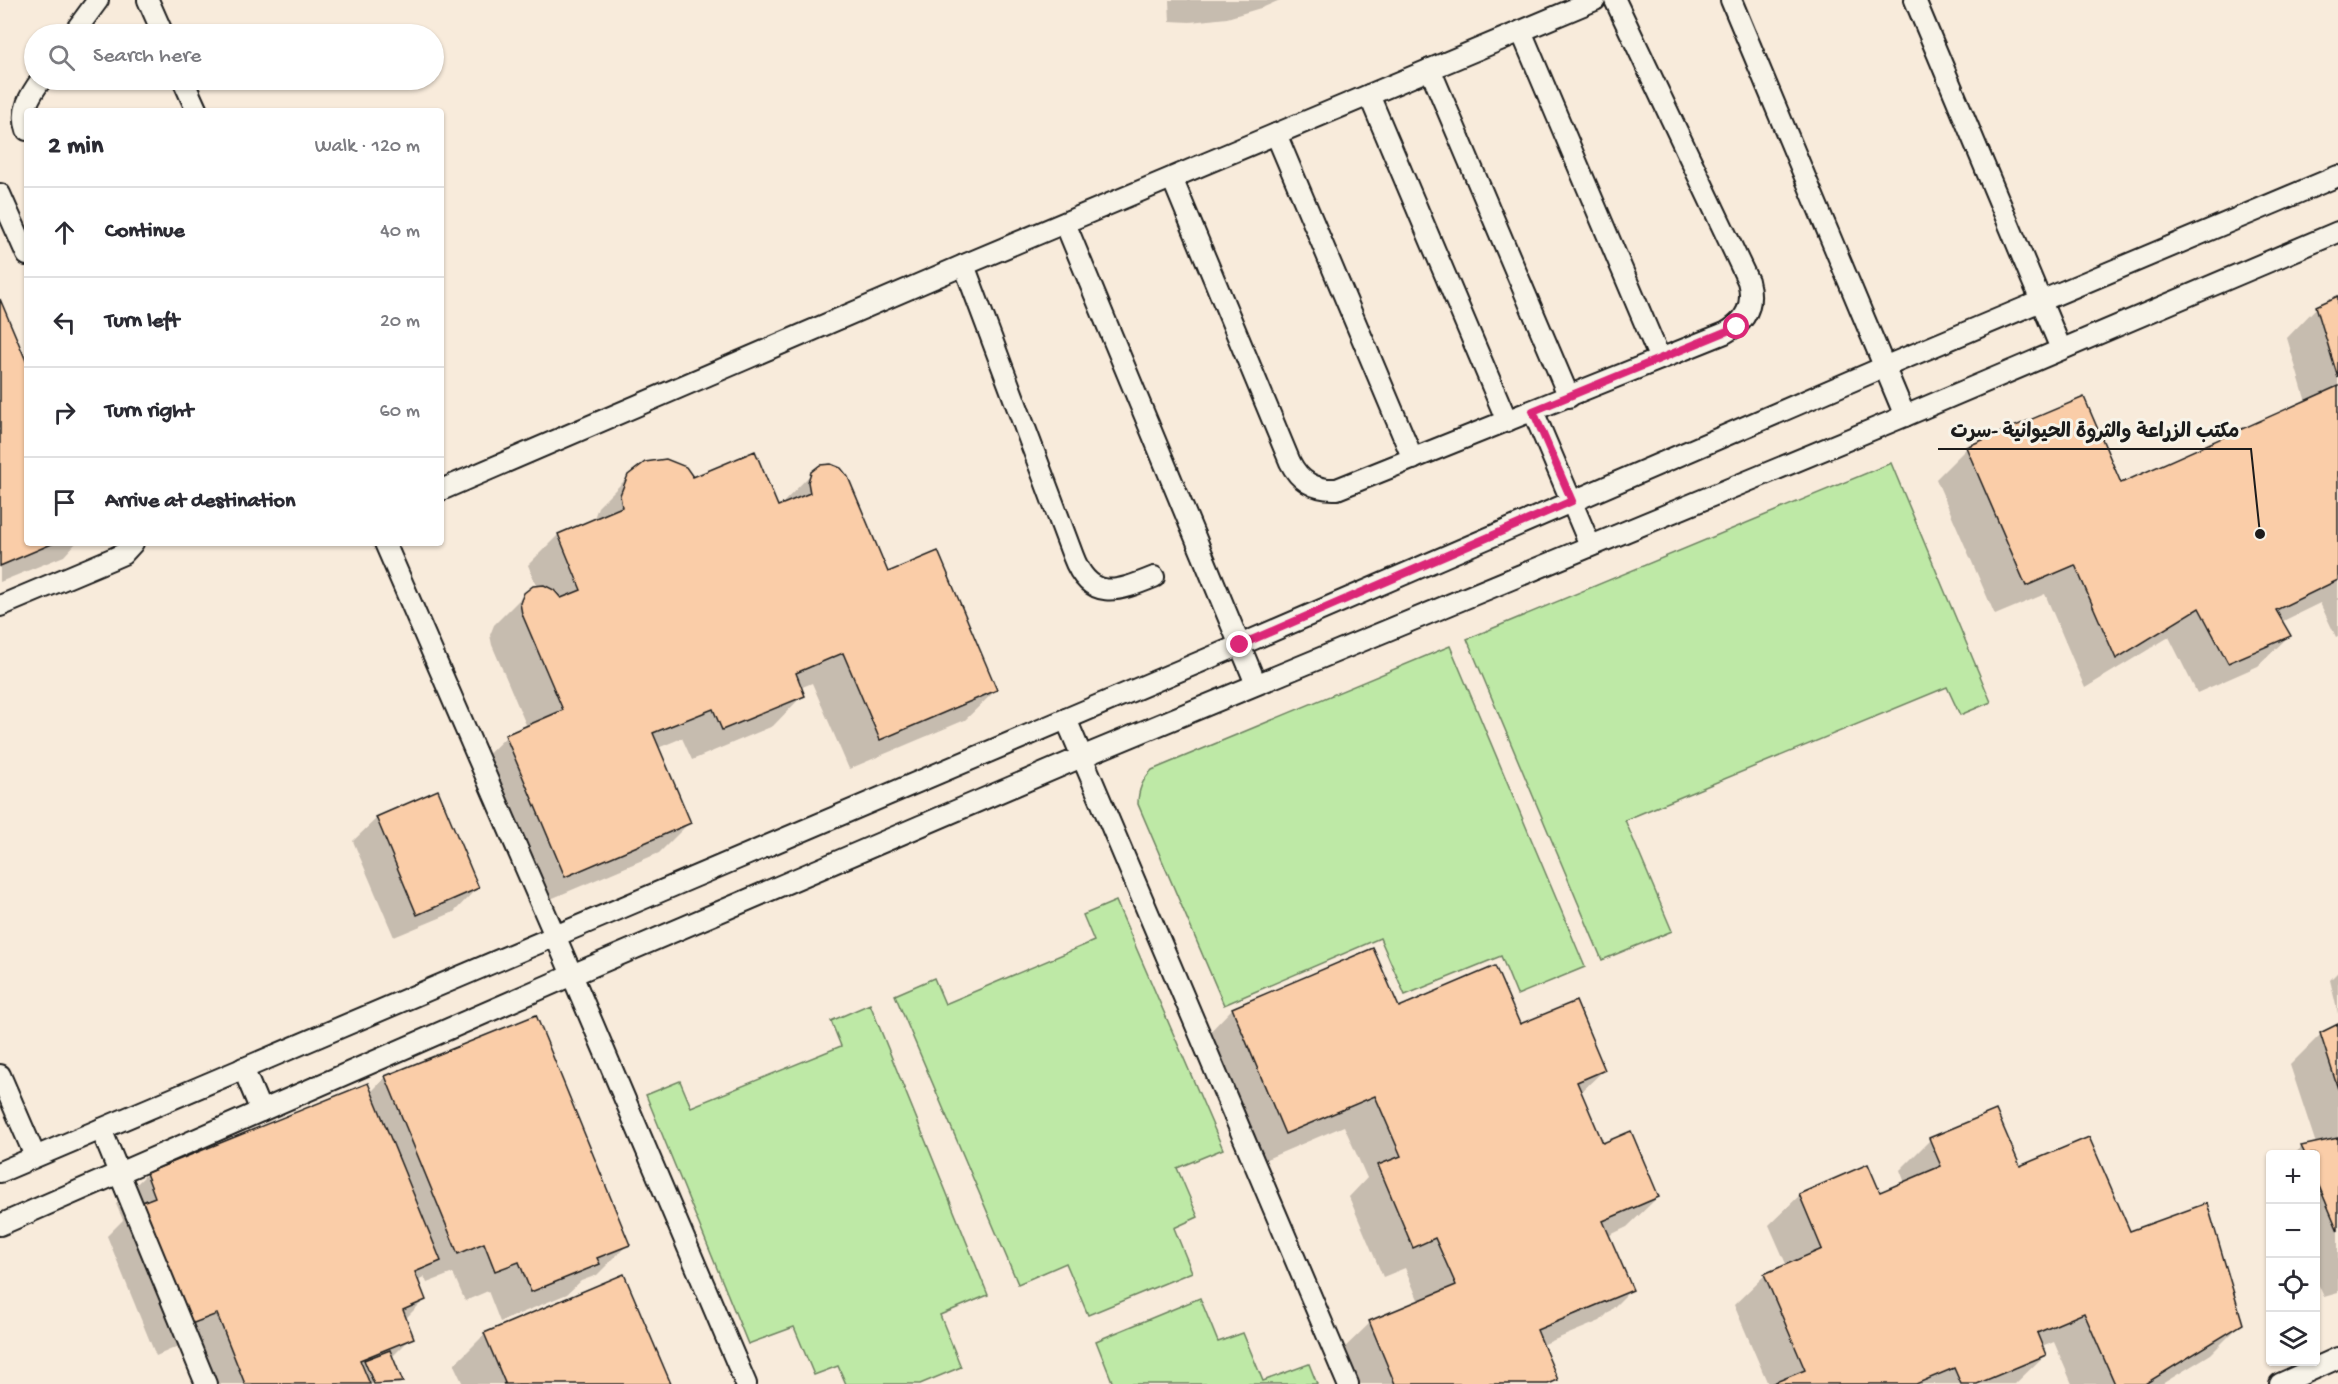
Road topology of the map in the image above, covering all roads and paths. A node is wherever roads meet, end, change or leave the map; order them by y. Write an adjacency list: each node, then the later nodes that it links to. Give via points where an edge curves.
1 (98, 0): 7 (lane)
2 (148, 0): 8 (lane)
3 (1595, 0): 9 (lane)
4 (1615, 0): 27 (lane, via 1751,293 1750,305 1737,327)
5 (1731, 0): 28 (lane)
6 (1915, 0): 25 (lane)
7 (80, 24)
8 (159, 24)
9 (1521, 31): 10 (lane); 27 (lane)
10 (1430, 69): 13 (lane); 29 (lane)
11 (35, 90): 14 (lane)
12 (188, 90): 15 (lane)
13 (1369, 95): 16 (lane); 32 (lane)
14 (25, 108)
15 (196, 108)
16 (1276, 134): 18 (lane); 33 (lane)
17 (2338, 176): 25 (lane)
18 (1172, 178): 21 (lane); 33 (lane, via 1296,472 1314,487 1337,489)
19 (0, 194): 20 (lane)
20 (19, 216): 23 (lane)
21 (1065, 223): 24 (lane); 41 (lane)
22 (2338, 232): 26 (lane)
23 (24, 240)
24 (964, 265): 34 (lane); 39 (lane, via 1083,578 1104,590 1116,591)
25 (2041, 300): 26 (lane); 28 (lane)
26 (2061, 350): 31 (lane)
27 (1660, 359): 29 (lane)
28 (1884, 367): 31 (lane); 35 (lane)
29 (1569, 397): 30 (lane)
30 (1533, 411): 32 (lane); 35 (lane)
31 (1905, 416): 36 (lane)
32 (1507, 421): 33 (lane)
33 (1413, 459)
34 (444, 488)
35 (1572, 501): 36 (lane); 41 (lane)
36 (1590, 545): 42 (lane)
37 (130, 546): 40 (lane, via 123,554)
38 (386, 546): 45 (lane)
39 (1154, 577)
40 (0, 606)
41 (1240, 645): 42 (lane); 43 (lane)
42 (1256, 684): 44 (lane)
43 (1066, 718): 44 (lane); 45 (lane)
44 (1084, 756): 46 (lane); 58 (lane)
45 (555, 934): 46 (lane); 47 (lane)
46 (573, 975): 49 (lane); 57 (lane)
47 (243, 1068): 49 (lane); 50 (lane)
48 (0, 1075): 51 (lane)
49 (261, 1111): 53 (lane)
50 (100, 1128): 51 (lane); 53 (lane)
51 (36, 1156): 52 (lane)
52 (0, 1172)
53 (119, 1173): 54 (lane); 56 (lane)
54 (0, 1225)
55 (2338, 1358): 59 (lane)
56 (206, 1384)
57 (746, 1384)
58 (1348, 1384)
59 (2280, 1384)

